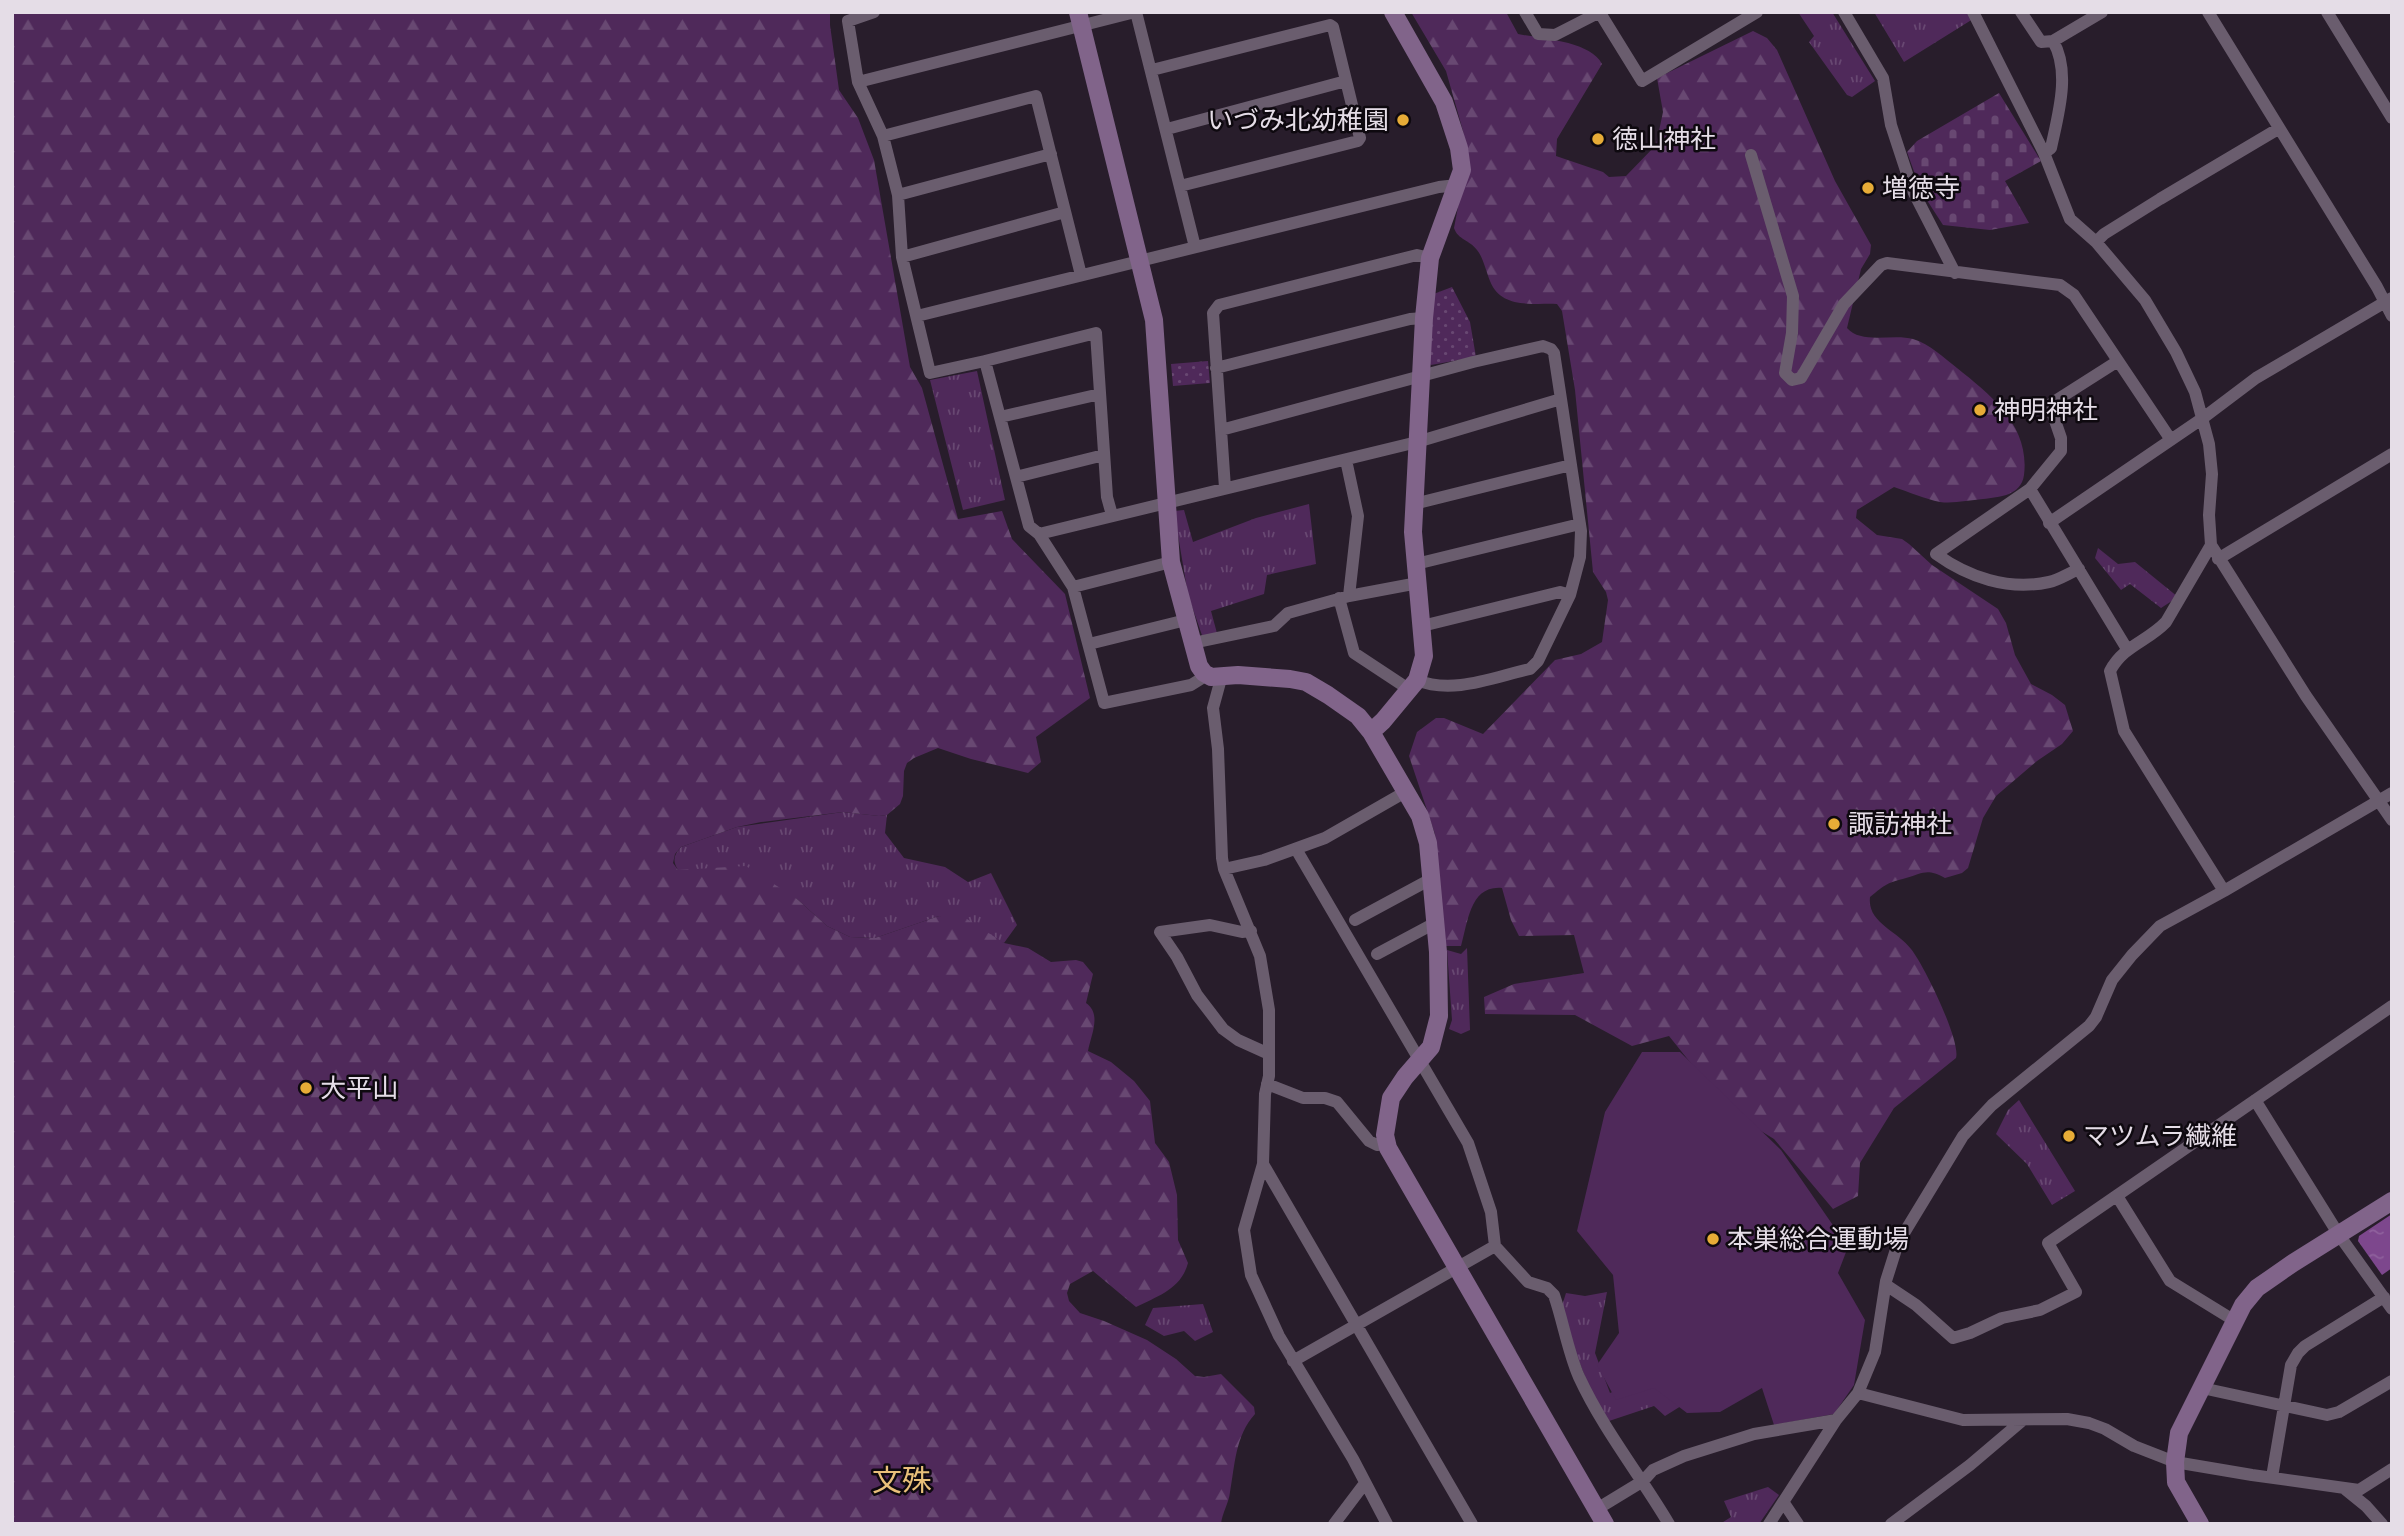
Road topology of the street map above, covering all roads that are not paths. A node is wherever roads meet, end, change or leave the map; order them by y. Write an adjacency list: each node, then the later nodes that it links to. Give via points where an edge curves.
1 (874, 12): 17 (street, via 848,21)
2 (1136, 12): 13 (street); 15 (street)
3 (1393, 12): 25 (street, via 1451,119 1462,170)
4 (1525, 12): 5 (street, via 1538,34 1555,35)
5 (1600, 12): 6 (street, via 1642,81)
6 (1757, 12)
7 (1844, 12): 34 (street, via 1883,78 1891,125 1908,178)
8 (1973, 12): 22 (street)
9 (2021, 12): 14 (street, via 2041,42)
10 (2102, 12): 14 (street)
11 (2208, 12): 20 (street)
12 (2327, 12): 18 (street)
13 (1080, 19): 17 (street); 33 (street)
14 (2053, 41): 22 (street, via 2061,60 2062,85 2051,148)
15 (1152, 70): 16 (street, via 1329,25); 19 (street)
16 (1346, 81): 19 (street); 26 (street, via 1359,141)
17 (858, 82): 21 (street)
18 (2392, 118)
19 (1167, 129): 26 (street)
20 (2278, 129): 29 (street); 36 (street)
21 (883, 135): 23 (street, via 1037,96); 27 (street)
22 (2044, 153): 29 (street, via 2070,219)
23 (1051, 154): 27 (street); 28 (street)
24 (1751, 155): 34 (street, via 1793,296 1793,333 1785,373 1792,380 1801,378 1844,304 1881,265)
25 (1457, 185): 30 (street); 32 (street)
26 (1180, 186): 30 (street)
27 (898, 195): 31 (street)
28 (1065, 212): 31 (street); 35 (street)
29 (2096, 242): 47 (street, via 2145,300 2176,352)
30 (1195, 247): 33 (street)
31 (902, 257): 37 (street)
32 (1430, 258): 39 (street); 42 (street, via 1417,255 1219,305 1213,313)
33 (1140, 261): 35 (street); 58 (street, via 1154,320)
34 (1955, 273): 41 (street, via 2067,288)
35 (1081, 275): 37 (street)
36 (2388, 301): 38 (street); 47 (street, via 2256,378)
37 (917, 316): 40 (street, via 930,373)
38 (2392, 316)
39 (1424, 318): 42 (street); 43 (street)
40 (985, 361): 44 (street, via 1096,333); 46 (street)
41 (2118, 361): 49 (street); 57 (street, via 2052,403 2061,451)
42 (1216, 368): 48 (street)
43 (1421, 376): 45 (street, via 1543,346 1554,353); 48 (street); 50 (street)
44 (1100, 394): 46 (street); 51 (street)
45 (1561, 399): 50 (street); 54 (street)
46 (1000, 417): 55 (street)
47 (2203, 418): 49 (street); 64 (street, via 2212,474)
48 (1221, 429): 56 (street)
49 (2171, 440): 61 (street)
50 (1417, 442): 53 (street); 59 (street)
51 (1104, 454): 55 (street); 60 (street)
52 (2392, 454): 65 (street)
53 (1346, 460): 56 (street); 72 (street, via 1358,516)
54 (1571, 465): 59 (street); 62 (street)
55 (1016, 477): 63 (street, via 1029,526)
56 (1225, 488): 58 (street)
57 (2030, 488): 61 (street); 68 (street, via 1936,554 1957,569 1994,582 2050,582)
58 (1167, 503): 60 (street); 66 (street)
59 (1414, 504): 67 (street)
60 (1112, 515): 63 (street)
61 (2049, 523): 68 (street)
62 (1580, 524): 67 (street); 71 (street, via 1580,556)
63 (1039, 534): 70 (street)
64 (2211, 545): 65 (street); 77 (street, via 2166,622)
65 (2218, 559): 82 (street, via 2356,770)
66 (1171, 562): 70 (street); 73 (street)
67 (1416, 564): 69 (street)
68 (2079, 569): 77 (street)
69 (1418, 583): 72 (street); 74 (street)
70 (1073, 587): 76 (street)
71 (1570, 595): 74 (street, via 1560,592); 79 (street, via 1530,669 1457,686)
72 (1344, 597): 75 (street, via 1288,613 1274,626); 79 (street, via 1354,653)
73 (1186, 620): 75 (street); 76 (street)
74 (1422, 626): 79 (street, via 1424,656)
75 (1193, 643): 78 (street, via 1199,666)
76 (1089, 644): 78 (street, via 1104,703 1191,685)
77 (2127, 649): 87 (street, via 2110,671 2124,731)
78 (1214, 675): 80 (street, via 1306,682 1358,716); 85 (street)
79 (1414, 685): 80 (street)
80 (1371, 732): 81 (street)
81 (1407, 791): 84 (street, via 1325,838); 86 (street, via 1426,834)
82 (2386, 797): 83 (street); 87 (street)
83 (2392, 820)
84 (1296, 849): 85 (street); 94 (street)
85 (1224, 869): 90 (street)
86 (1431, 879): 88 (street); 89 (street)
87 (2224, 891): 104 (street, via 2160,926 2112,980 2089,1026 1992,1105 1963,1136 1898,1243)
88 (1355, 920)
89 (1435, 923): 91 (street); 94 (street, via 1439,1016 1431,1047)
90 (1251, 932): 93 (street, via 1267,992); 93 (street, via 1210,925 1160,932 1223,1029)
91 (1377, 954)
92 (2392, 1006): 96 (street)
93 (1269, 1054): 95 (street)
94 (1421, 1060): 97 (street, via 1391,1098); 102 (street, via 1468,1143 1491,1212)
95 (1268, 1084): 97 (street, via 1303,1098 1338,1102 1369,1141); 98 (street)
96 (2255, 1100): 99 (street); 101 (street)
97 (1387, 1143): 103 (street)
98 (1263, 1164): 108 (street); 109 (street, via 1244,1230 1251,1275)
99 (2117, 1196): 104 (street, via 2048,1243 2076,1292 2040,1310 2003,1318 1953,1338); 107 (street, via 2170,1281)
100 (2392, 1202): 101 (street)
101 (2339, 1236): 105 (street); 107 (street, via 2257,1288)
102 (1495, 1246): 103 (street); 119 (street, via 1528,1282 1555,1295 1578,1375)
103 (1456, 1267): 108 (street); 123 (street)
104 (1886, 1284): 112 (street, via 1875,1352)
105 (2384, 1297): 106 (street); 113 (street, via 2298,1353)
106 (2392, 1309)
107 (2235, 1321): 111 (street)
108 (1358, 1326): 109 (street); 126 (street)
109 (1293, 1361): 120 (street)
110 (2392, 1381): 113 (street, via 2327,1415)
111 (2202, 1388): 113 (street); 116 (street, via 2179,1433)
112 (1857, 1393): 114 (street, via 1963,1420); 115 (street)
113 (2283, 1406): 118 (street)
114 (2023, 1419): 116 (street, via 2090,1423); 130 (street)
115 (1836, 1420): 119 (street, via 1708,1447 1653,1470); 122 (street)
116 (2175, 1462): 118 (street); 131 (street, via 2176,1482)
117 (2392, 1469): 121 (street, via 2359,1490)
118 (2272, 1478): 121 (street)
119 (1643, 1480): 123 (street); 127 (street)
120 (1365, 1483): 124 (street); 125 (street)
121 (2342, 1487): 132 (street)
122 (1784, 1503): 128 (street); 129 (street)
123 (1601, 1516)
124 (1334, 1524)
125 (1387, 1524)
126 (1472, 1524)
127 (1669, 1524)
128 (1769, 1524)
129 (1798, 1524)
130 (1891, 1524)
131 (2200, 1524)
132 (2382, 1524)

